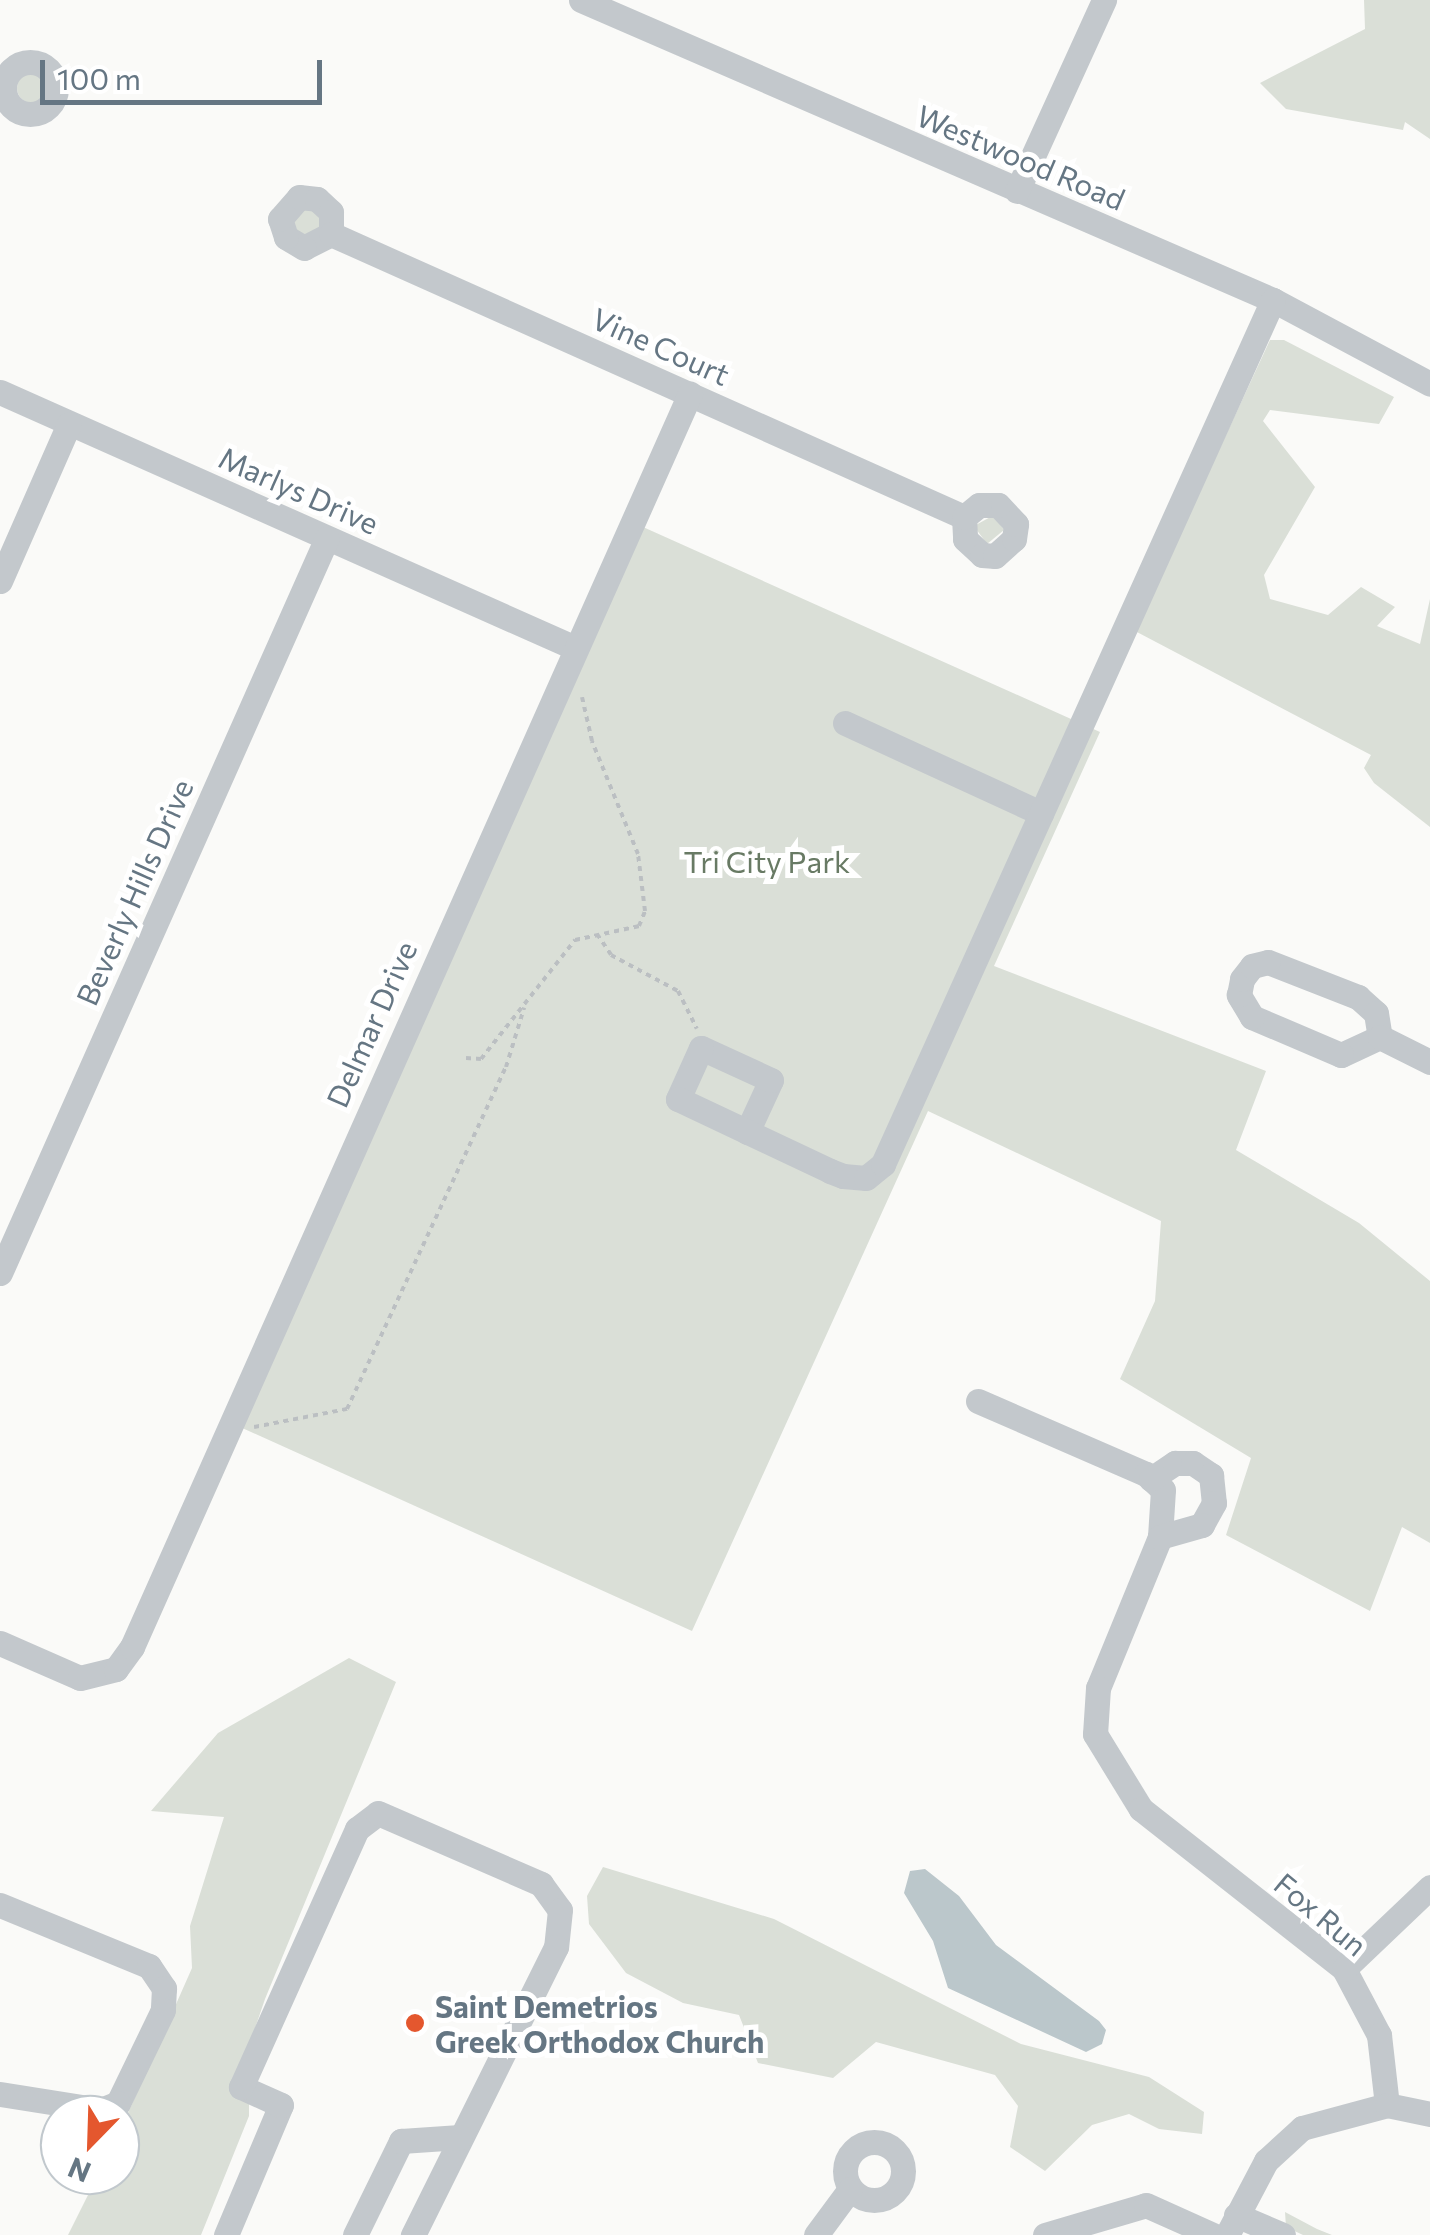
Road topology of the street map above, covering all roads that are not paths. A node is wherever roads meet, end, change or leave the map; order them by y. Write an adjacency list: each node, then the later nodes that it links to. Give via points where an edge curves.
1 (581, 0): 3 (street, Westwood Road)
2 (1104, 0): 4 (street)
3 (632, 10): 4 (street, Westwood Road)
4 (1017, 191): 6 (street, Westwood Road)
5 (331, 234): 9 (street, Vine Court)
6 (1273, 300): 7 (street, Westwood Road); 16 (street)
7 (1430, 384)
8 (0, 392): 10 (street, Marlys Drive)
9 (690, 394): 11 (street, Vine Court); 14 (street, Delmar Drive)
10 (69, 424): 12 (street, Marlys Drive); 13 (street)
11 (964, 517)
12 (326, 538): 14 (street, Marlys Drive); 20 (street, Beverly Hills Drive)
13 (0, 581)
14 (573, 647): 24 (street, Delmar Drive, via 132,1647 106,1673 80,1678)
15 (845, 723): 16 (street)
16 (1040, 813): 19 (street, via 875,1174 843,1176)
17 (1380, 1037): 17 (street, via 1376,1013 1340,989 1268,962 1252,966 1242,979 1239,995 1252,1017 1341,1055); 18 (street)
18 (1430, 1062)
19 (747, 1132): 19 (street, via 678,1099 701,1048 771,1080)
20 (0, 1273)
21 (978, 1401): 22 (street)
22 (1152, 1479): 23 (street, via 1163,1490); 23 (street, via 1175,1462 1194,1463 1212,1475 1214,1502 1202,1525)
23 (1160, 1537): 27 (street, Fox Run, via 1098,1688 1095,1734 1141,1809)
24 (0, 1643)
25 (1430, 1887): 27 (street)
26 (0, 1904): 28 (street, via 150,1966 164,1988 163,2010 118,2103 101,2110)
27 (1344, 1969): 29 (street, Fox Run, via 1379,2035)
28 (0, 2094)
29 (1386, 2105): 30 (street); 33 (street, via 1302,2128 1266,2161)
30 (1430, 2114)
31 (460, 2136): 34 (street, via 556,1947 560,1910 541,1884 378,1813 357,1829 241,2088 281,2104); 35 (street, via 401,2142); 36 (street)
32 (850, 2189): 37 (street)
33 (1232, 2225): 40 (street)
34 (226, 2235)
35 (355, 2235)
36 (413, 2235)
37 (816, 2235)
38 (1045, 2235): 39 (street, via 1146,2206)
39 (1212, 2235)
40 (1283, 2235)

